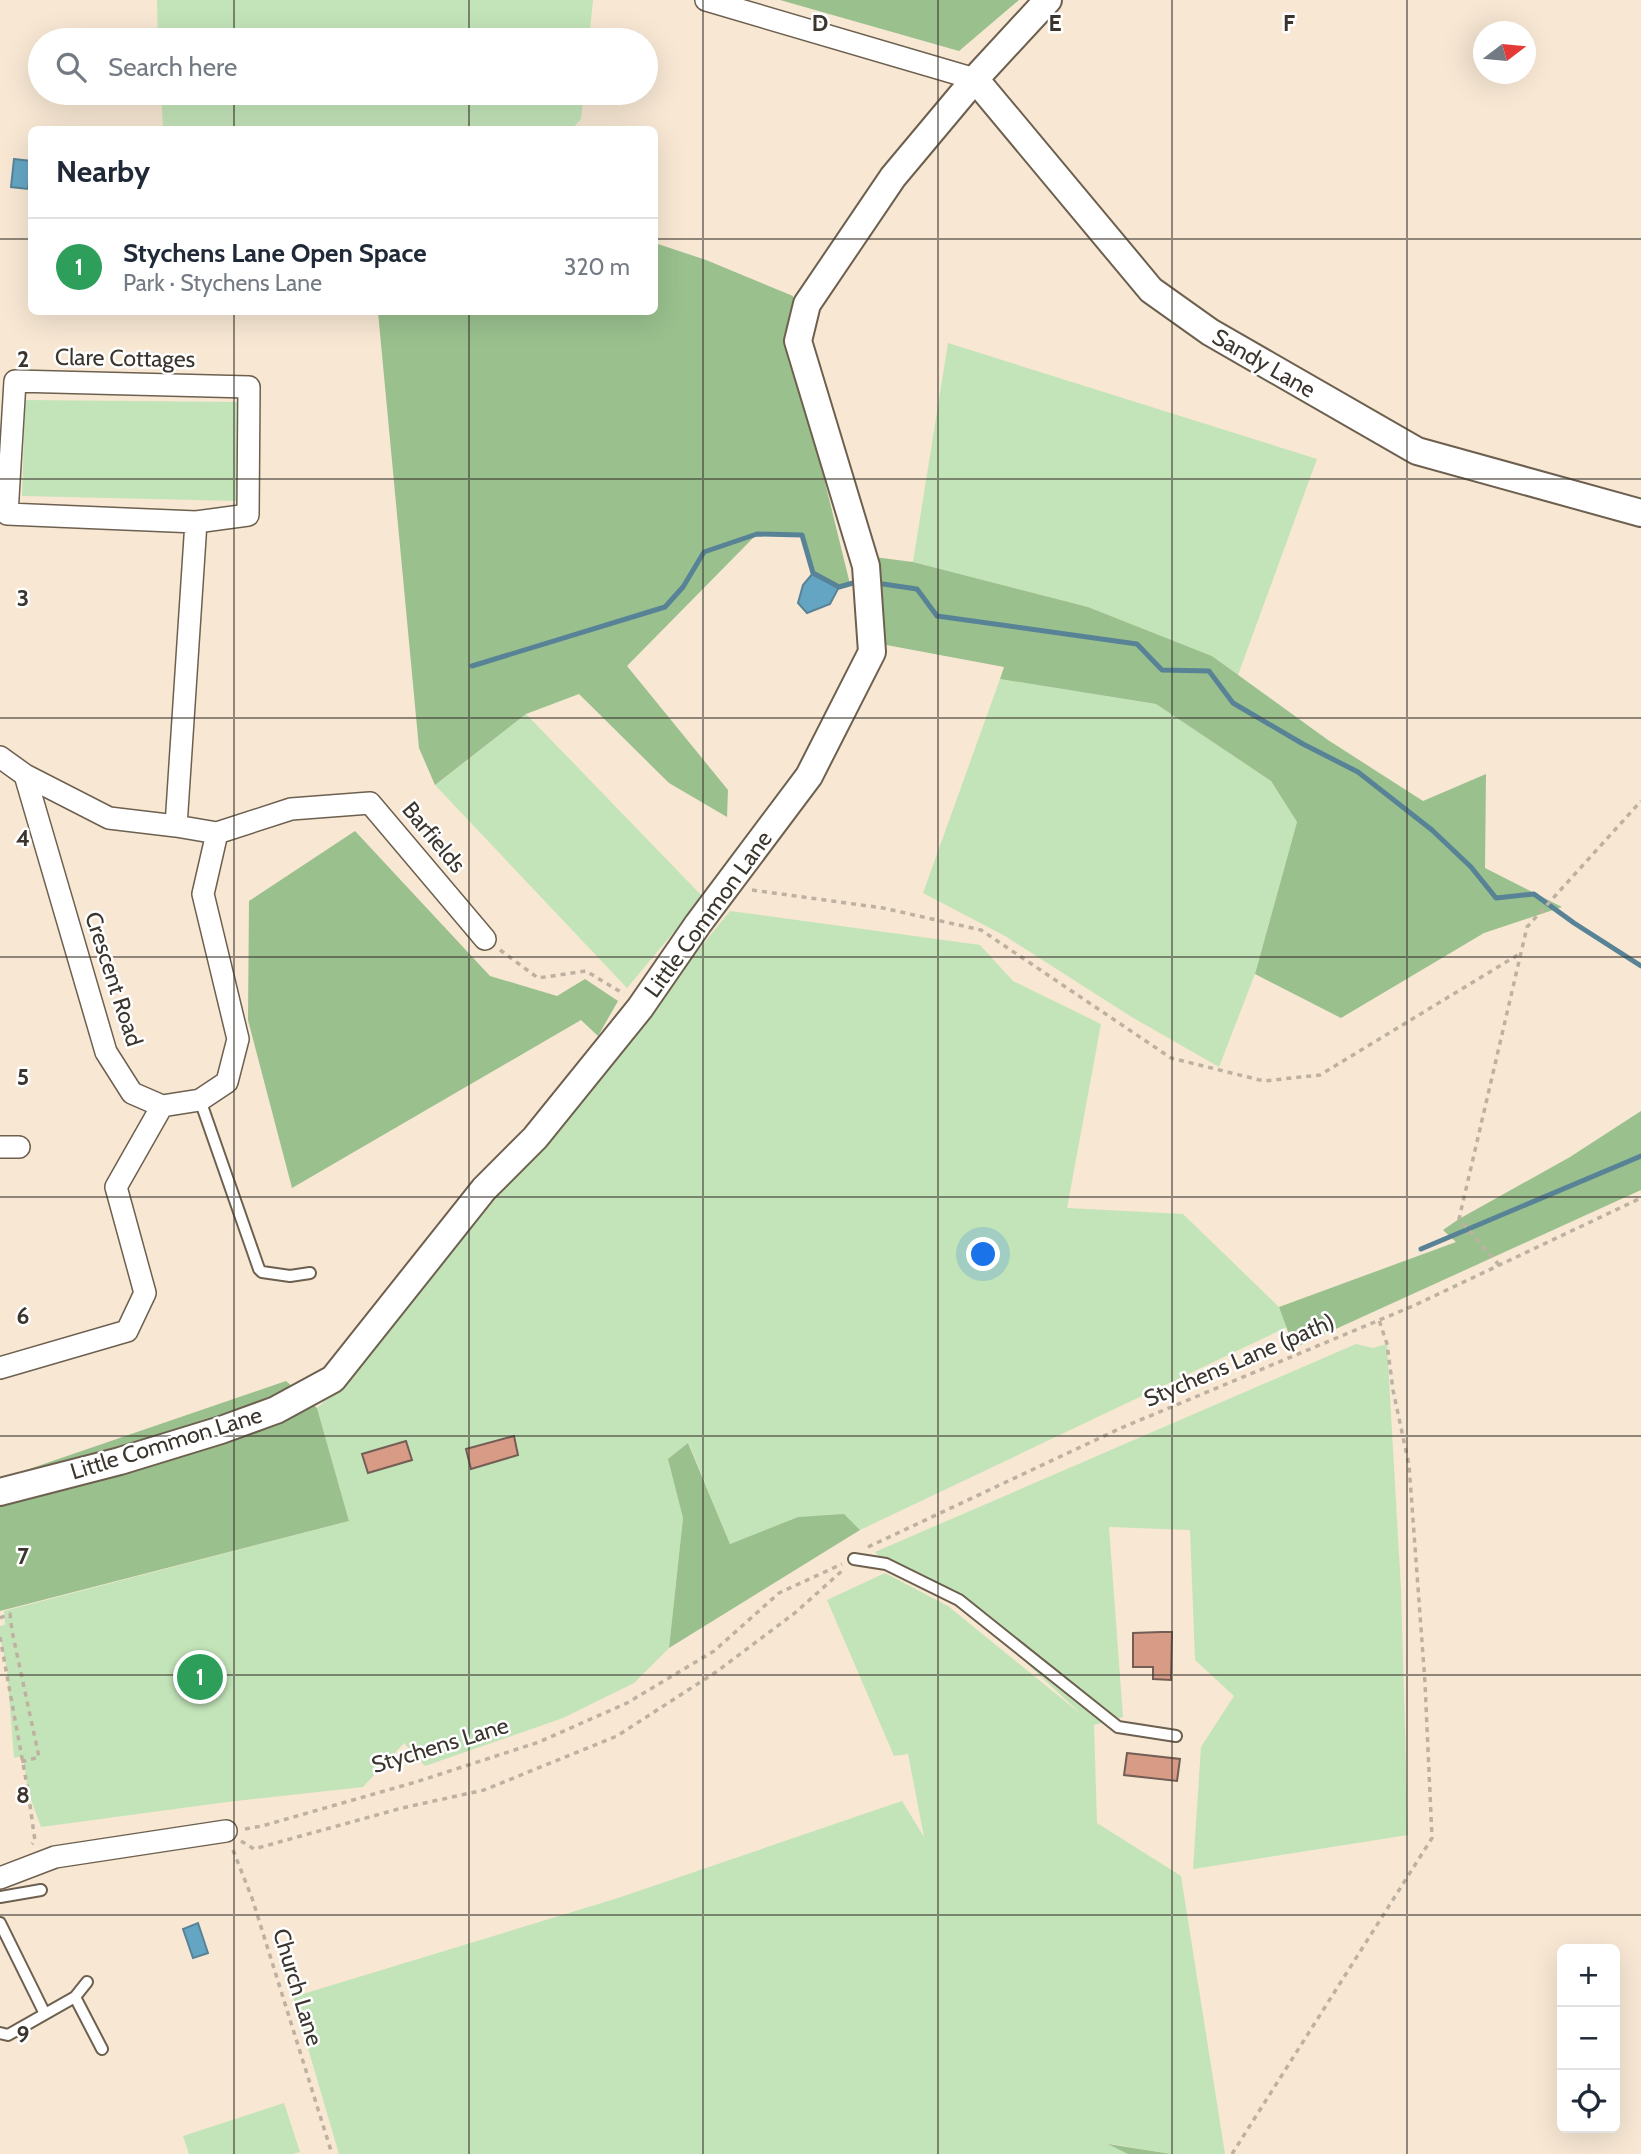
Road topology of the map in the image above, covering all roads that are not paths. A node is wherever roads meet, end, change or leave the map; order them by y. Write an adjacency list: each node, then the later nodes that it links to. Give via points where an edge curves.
1 (706, 0): 3 (street)
2 (1048, 0): 3 (street, Little Common Lane)
3 (975, 79): 4 (street, Sandy Lane, via 1151,290 1210,332 1417,451); 15 (street, Little Common Lane, via 893,177 807,304 798,341 866,566 872,652 808,776 640,1008 535,1138 484,1189 333,1379 275,1410 221,1430)
4 (1641, 513)
5 (196, 522): 5 (street, Clare Cottages, via 248,515 249,387 15,381 7,514); 8 (street)
6 (0, 757): 7 (street, Barfields)
7 (25, 775): 8 (street, Barfields, via 109,818); 12 (street, Crescent Road, via 106,1052 132,1093)
8 (176, 826): 9 (street, Barfields)
9 (217, 833): 10 (street, Barfields, via 291,809 370,803); 11 (street, via 203,894 238,1039 227,1082)
10 (485, 939)
11 (200, 1100): 12 (street); 13 (lane, via 259,1269 290,1276)
12 (162, 1106): 14 (street, via 116,1187 145,1293 127,1331)
13 (310, 1273)
14 (0, 1368)
15 (0, 1492)
16 (854, 1559): 17 (lane, via 886,1564 959,1600 1118,1727)
17 (1176, 1736)
18 (226, 1831): 19 (street, via 55,1857)
19 (5, 1877)
20 (41, 1890): 21 (lane)
21 (0, 1897)
22 (0, 1923): 25 (lane)
23 (88, 1982): 24 (lane)
24 (75, 1997): 25 (lane); 27 (lane)
25 (45, 2014): 26 (lane, via 8,2035)
26 (0, 2033)
27 (102, 2049)

